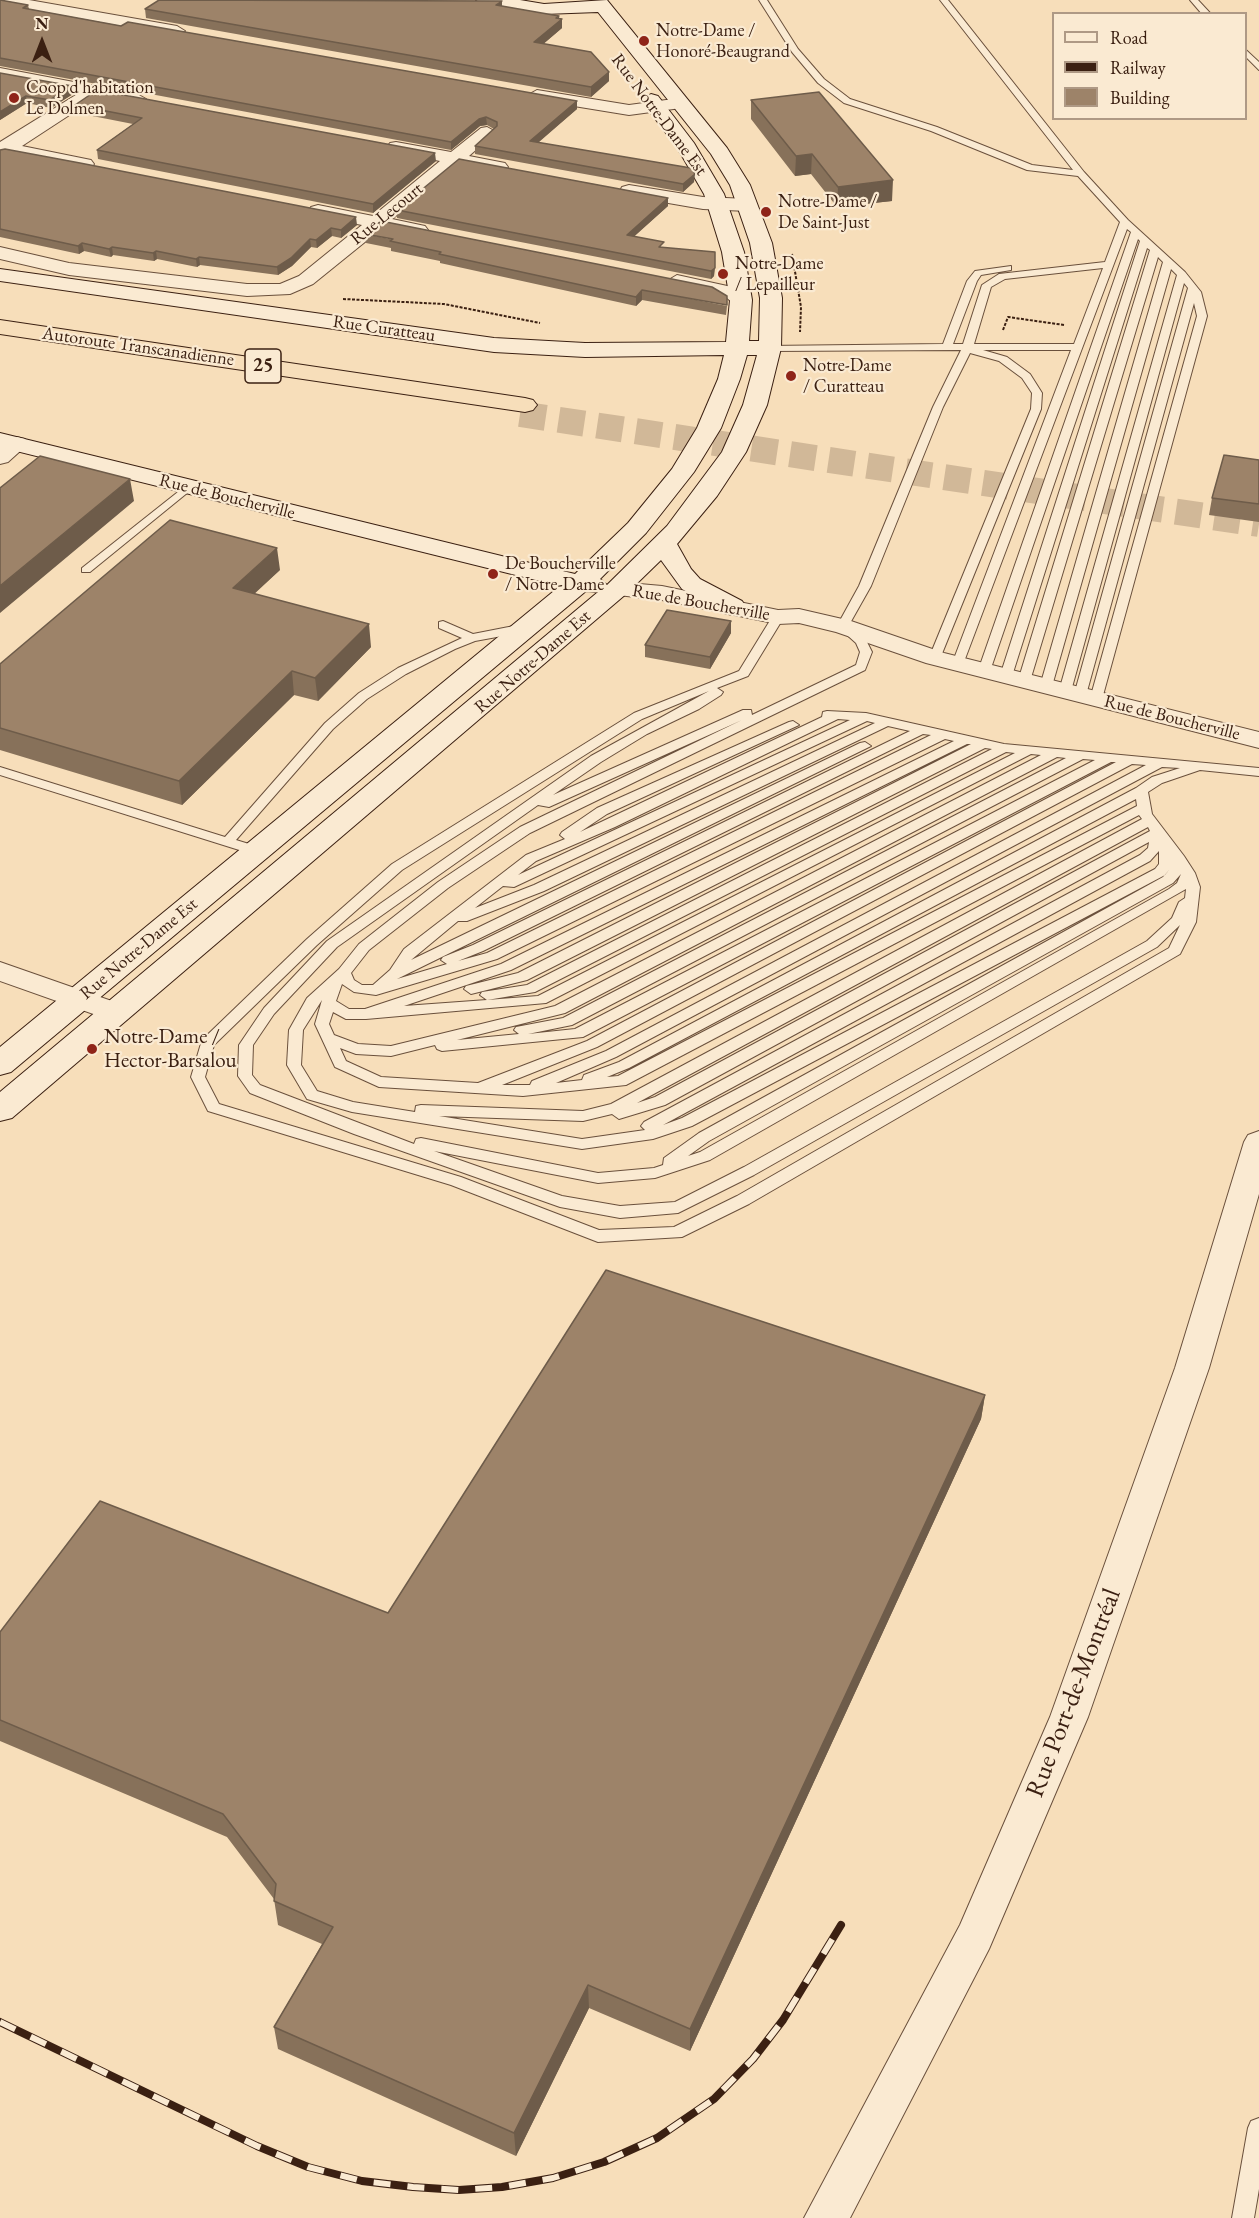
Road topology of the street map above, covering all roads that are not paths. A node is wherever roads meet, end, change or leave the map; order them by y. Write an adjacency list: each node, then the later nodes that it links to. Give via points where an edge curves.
1 (2, 0): 10 (street)
2 (485, 0): 7 (main road, via 544,9)
3 (763, 0): 26 (lane, via 820,81 848,101 934,129 1030,168)
4 (944, 0): 26 (lane)
5 (1194, 0): 8 (lane)
6 (600, 3): 7 (main road); 18 (main road, Rue Notre-Dame Est)
7 (575, 4): 9 (main road)
8 (1205, 12)
9 (592, 27)
10 (189, 33)
11 (1247, 55): 12 (lane)
12 (1259, 67)
13 (0, 73): 15 (street)
14 (639, 84): 19 (main road, Rue Notre-Dame Est)
15 (94, 91): 17 (street); 22 (street)
16 (516, 91): 19 (street, via 622,109)
17 (152, 102)
18 (681, 103): 19 (street); 29 (main road, Rue Notre-Dame Est, via 728,164)
19 (656, 106): 28 (main road, Rue Notre-Dame Est, via 700,168)
20 (487, 132): 23 (street, Rue Lecourt)
21 (374, 143): 23 (street)
22 (2, 149): 24 (street)
23 (455, 158): 25 (street); 32 (street, Rue Lecourt)
24 (98, 167)
25 (512, 169)
26 (1081, 174): 31 (lane)
27 (615, 188): 28 (street)
28 (719, 205): 29 (street); 44 (main road, Rue Notre-Dame Est, via 733,252)
29 (748, 205): 48 (main road, Rue Notre-Dame Est, via 765,255 771,309)
30 (296, 206): 32 (street)
31 (1125, 222): 33 (lane); 38 (lane)
32 (378, 223): 34 (street); 37 (street, Rue Lecourt, via 306,280 283,290 247,290 69,269)
33 (1136, 231): 35 (lane); 67 (lane)
34 (435, 234)
35 (1145, 240): 36 (lane); 67 (lane)
36 (1155, 250): 39 (lane); 67 (lane)
37 (0, 253)
38 (1111, 260): 47 (lane); 50 (lane, via 978,273); 51 (lane, via 994,279 987,285)
39 (1168, 261): 40 (lane); 67 (lane)
40 (1182, 274): 43 (lane); 67 (lane)
41 (0, 275): 49 (main road, Rue Curatteau, via 494,345 585,350)
42 (654, 277): 44 (street, via 734,293)
43 (1193, 288): 67 (lane); 67 (lane, via 1202,316)
44 (741, 300): 49 (main road, Rue Notre-Dame Est)
45 (0, 327): 46 (highway, Autoroute Transcanadienne / 25, via 522,409)
46 (0, 336)
47 (1078, 347): 51 (lane); 64 (lane)
48 (770, 348): 49 (main road, Rue Curatteau); 50 (lane); 54 (main road, Rue Notre-Dame Est, via 755,405 734,452)
49 (737, 349): 56 (main road, Rue Notre-Dame Est, via 717,411 693,456 638,528)
50 (946, 349): 51 (lane)
51 (967, 349): 61 (lane, via 938,407 865,586); 64 (lane, via 1003,359 1026,376 1037,393 1036,409)
52 (6, 447): 53 (main road, Rue de Boucherville)
53 (188, 487): 55 (lane); 56 (main road, Rue de Boucherville)
54 (665, 544): 57 (main road, Rue Notre-Dame Est); 58 (main road, via 691,584)
55 (86, 570)
56 (580, 583): 57 (main road, Rue de Boucherville); 62 (main road, Rue Notre-Dame Est)
57 (617, 589): 58 (street, Rue de Boucherville); 101 (main road, Rue Notre-Dame Est)
58 (733, 607): 59 (street, Rue de Boucherville)
59 (778, 617): 61 (street, Rue de Boucherville, via 799,616); 66 (lane)
60 (443, 625): 63 (lane)
61 (843, 626): 64 (street, Rue de Boucherville); 65 (lane, via 861,641 866,652)
62 (527, 627): 63 (lane); 90 (main road, Rue Notre-Dame Est)
63 (472, 638): 89 (lane, via 402,671 363,696 329,726)
64 (946, 662): 67 (street, Rue de Boucherville)
65 (861, 667): 88 (lane, via 706,729 550,801); 96 (lane, via 525,830 443,885 364,947)
66 (744, 673): 88 (lane, via 695,706 596,759); 92 (lane, via 638,716 397,867 207,1043 198,1077 213,1107 456,1181 598,1236 676,1233 743,1200 1175,951 1189,922)
67 (1043, 685): 73 (street, Rue de Boucherville)
68 (866, 717): 69 (lane); 93 (lane); 93 (lane, via 837,715 531,858)
69 (886, 722): 70 (lane); 94 (lane, via 538,888)
70 (905, 726): 71 (lane); 97 (lane)
71 (921, 730): 72 (lane); 98 (lane, via 478,948)
72 (942, 735): 74 (lane); 98 (lane, via 492,956)
73 (1259, 740)
74 (963, 741): 75 (lane); 102 (lane, via 506,968)
75 (982, 744): 76 (lane); 102 (lane, via 522,977)
76 (1004, 748): 77 (lane); 102 (lane, via 530,989)
77 (1028, 751): 78 (lane); 102 (lane, via 541,1000)
78 (1053, 754): 79 (lane); 104 (lane, via 560,1010)
79 (1079, 756): 80 (lane); 104 (lane, via 567,1022)
80 (1107, 759): 81 (lane); 104 (lane, via 578,1034)
81 (1128, 761): 82 (lane); 107 (lane, via 592,1044)
82 (1158, 764): 83 (lane); 108 (lane, via 611,1054)
83 (1195, 768): 85 (lane); 86 (lane, via 1157,780)
84 (0, 771): 89 (lane)
85 (1259, 772)
86 (1141, 791): 87 (lane); 106 (lane, via 624,1065)
87 (1154, 825): 91 (lane); 106 (lane, via 621,1081); 109 (lane, via 616,1108 583,1116); 112 (lane, via 1154,849 1145,858 675,1114); 112 (lane, via 1166,865 1160,872 687,1122)
88 (480, 840): 111 (lane, via 332,944 269,1011 246,1045 245,1076 255,1089)
89 (227, 842): 90 (lane)
90 (257, 851): 99 (main road, Rue Notre-Dame Est)
91 (1177, 856): 92 (lane); 114 (lane, via 1177,870 1168,880 704,1137)
92 (1191, 880): 111 (lane, via 1178,920 1152,944 749,1172 678,1207 620,1212 560,1201); 114 (lane, via 705,1156)
93 (481, 896): 94 (lane)
94 (442, 926): 97 (lane, via 409,952)
95 (0, 971): 99 (street)
96 (344, 972): 98 (lane, via 348,983 359,989); 100 (lane, via 333,986); 109 (lane, via 312,1001 296,1030 294,1065 312,1095)
97 (395, 973): 98 (lane)
98 (376, 990)
99 (78, 999): 101 (street); 105 (main road, Rue Notre-Dame Est)
100 (328, 1003): 102 (lane, via 346,1014); 103 (lane, via 322,1024)
101 (116, 1013): 110 (main road, Rue Notre-Dame Est)
102 (366, 1014)
103 (328, 1038): 104 (lane, via 356,1049); 107 (lane, via 340,1064 379,1082)
104 (391, 1051)
105 (0, 1064)
106 (572, 1086): 108 (lane)
107 (479, 1088): 108 (lane)
108 (523, 1091)
109 (352, 1107): 112 (lane, via 582,1144)
110 (0, 1110)
111 (359, 1130): 114 (lane, via 598,1178)
112 (616, 1141)
113 (1259, 1142): 116 (street, Rue Port-de-Montréal, via 1192,1368 1069,1717 975,1936)
114 (655, 1173)
115 (1259, 2128): 117 (lane)
116 (826, 2218)
117 (1243, 2218)

